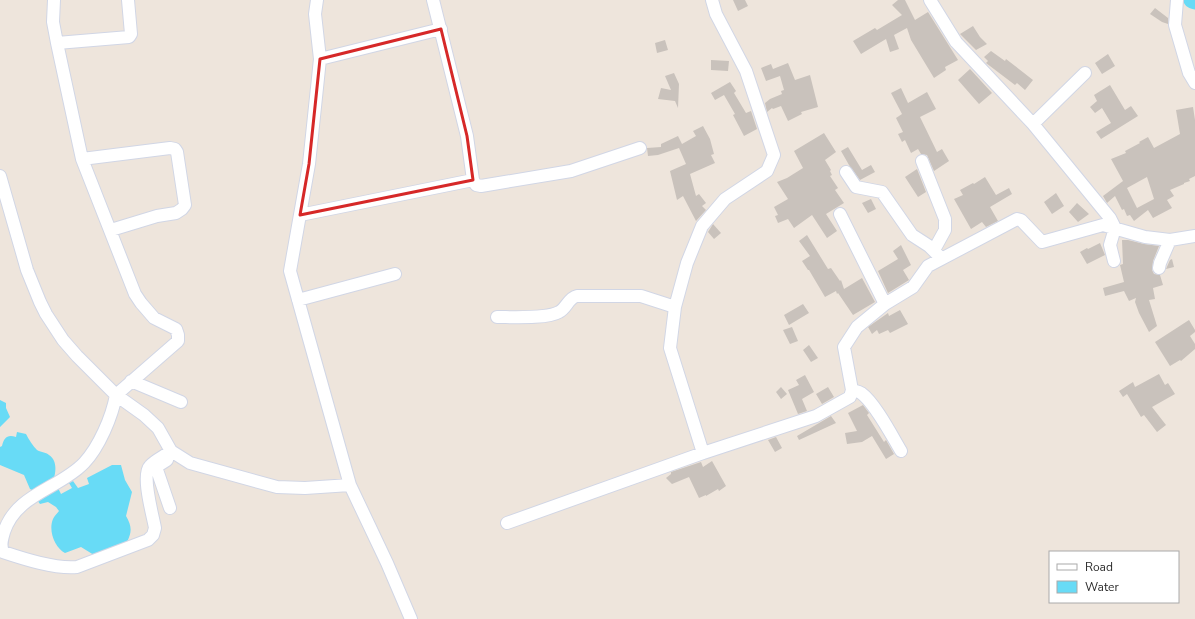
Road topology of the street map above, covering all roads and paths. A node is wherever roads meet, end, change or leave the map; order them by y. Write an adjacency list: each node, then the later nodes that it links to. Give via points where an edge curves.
1 (54, 0): 9 (street, via 53,22)
2 (128, 0): 9 (street, via 131,34 128,37)
3 (317, 0): 10 (street)
4 (433, 0): 8 (street)
5 (712, 0): 33 (street, via 716,14 746,71 774,155 767,171 725,199 702,226 687,263)
6 (930, 0): 14 (street, via 956,42)
7 (1176, 3): 11 (street, via 1175,25)
8 (440, 29): 10 (street); 20 (street, via 467,136)
9 (57, 43): 16 (street)
10 (320, 59): 22 (street, via 309,164)
11 (1191, 66): 13 (street, via 1189,73)
12 (1085, 73): 14 (street)
13 (1195, 83)
14 (1033, 124): 23 (street, via 1110,218)
15 (640, 148): 20 (street, via 571,171 482,186 476,185)
16 (82, 159): 24 (street); 24 (street, via 170,148 177,152 186,205 176,212)
17 (922, 161): 27 (street, via 945,219 945,230)
18 (846, 172): 27 (street, via 856,187 882,192 912,235)
19 (0, 176): 37 (street, via 27,270 46,314 64,340)
20 (473, 180): 22 (street)
21 (840, 214): 32 (street)
22 (300, 215): 31 (street, via 290,271)
23 (1115, 228): 26 (street, via 1145,237); 27 (street, via 1103,225 1042,242 1017,219); 28 (street, via 1110,245)
24 (111, 230): 35 (street, via 130,282 141,303 154,318 176,329 178,335 178,341)
25 (1195, 236): 26 (street)
26 (1170, 240): 29 (street)
27 (937, 254): 32 (street, via 913,287)
28 (1114, 261)
29 (1159, 268)
30 (395, 274): 31 (street)
31 (298, 300): 42 (street)
32 (886, 304): 36 (street, via 857,327 844,347)
33 (675, 307): 34 (street, via 641,296 577,296 570,299 564,309 549,316); 41 (street, via 670,348)
34 (497, 317)
35 (131, 381): 37 (street); 38 (street)
36 (852, 390): 39 (street, via 861,393 871,404); 41 (street, via 850,397 816,416)
37 (115, 400): 40 (street, via 144,415 158,428); 45 (street, via 98,442 83,464 24,502 11,517 1,543)
38 (181, 402)
39 (901, 451)
40 (174, 453): 42 (street, via 190,463 277,487); 43 (street, via 156,467); 45 (street, via 150,466 147,472 146,480 155,528 148,540 70,568)
41 (703, 453): 44 (street)
42 (350, 485): 46 (street)
43 (170, 508)
44 (507, 523)
45 (2, 553)
46 (411, 619)

